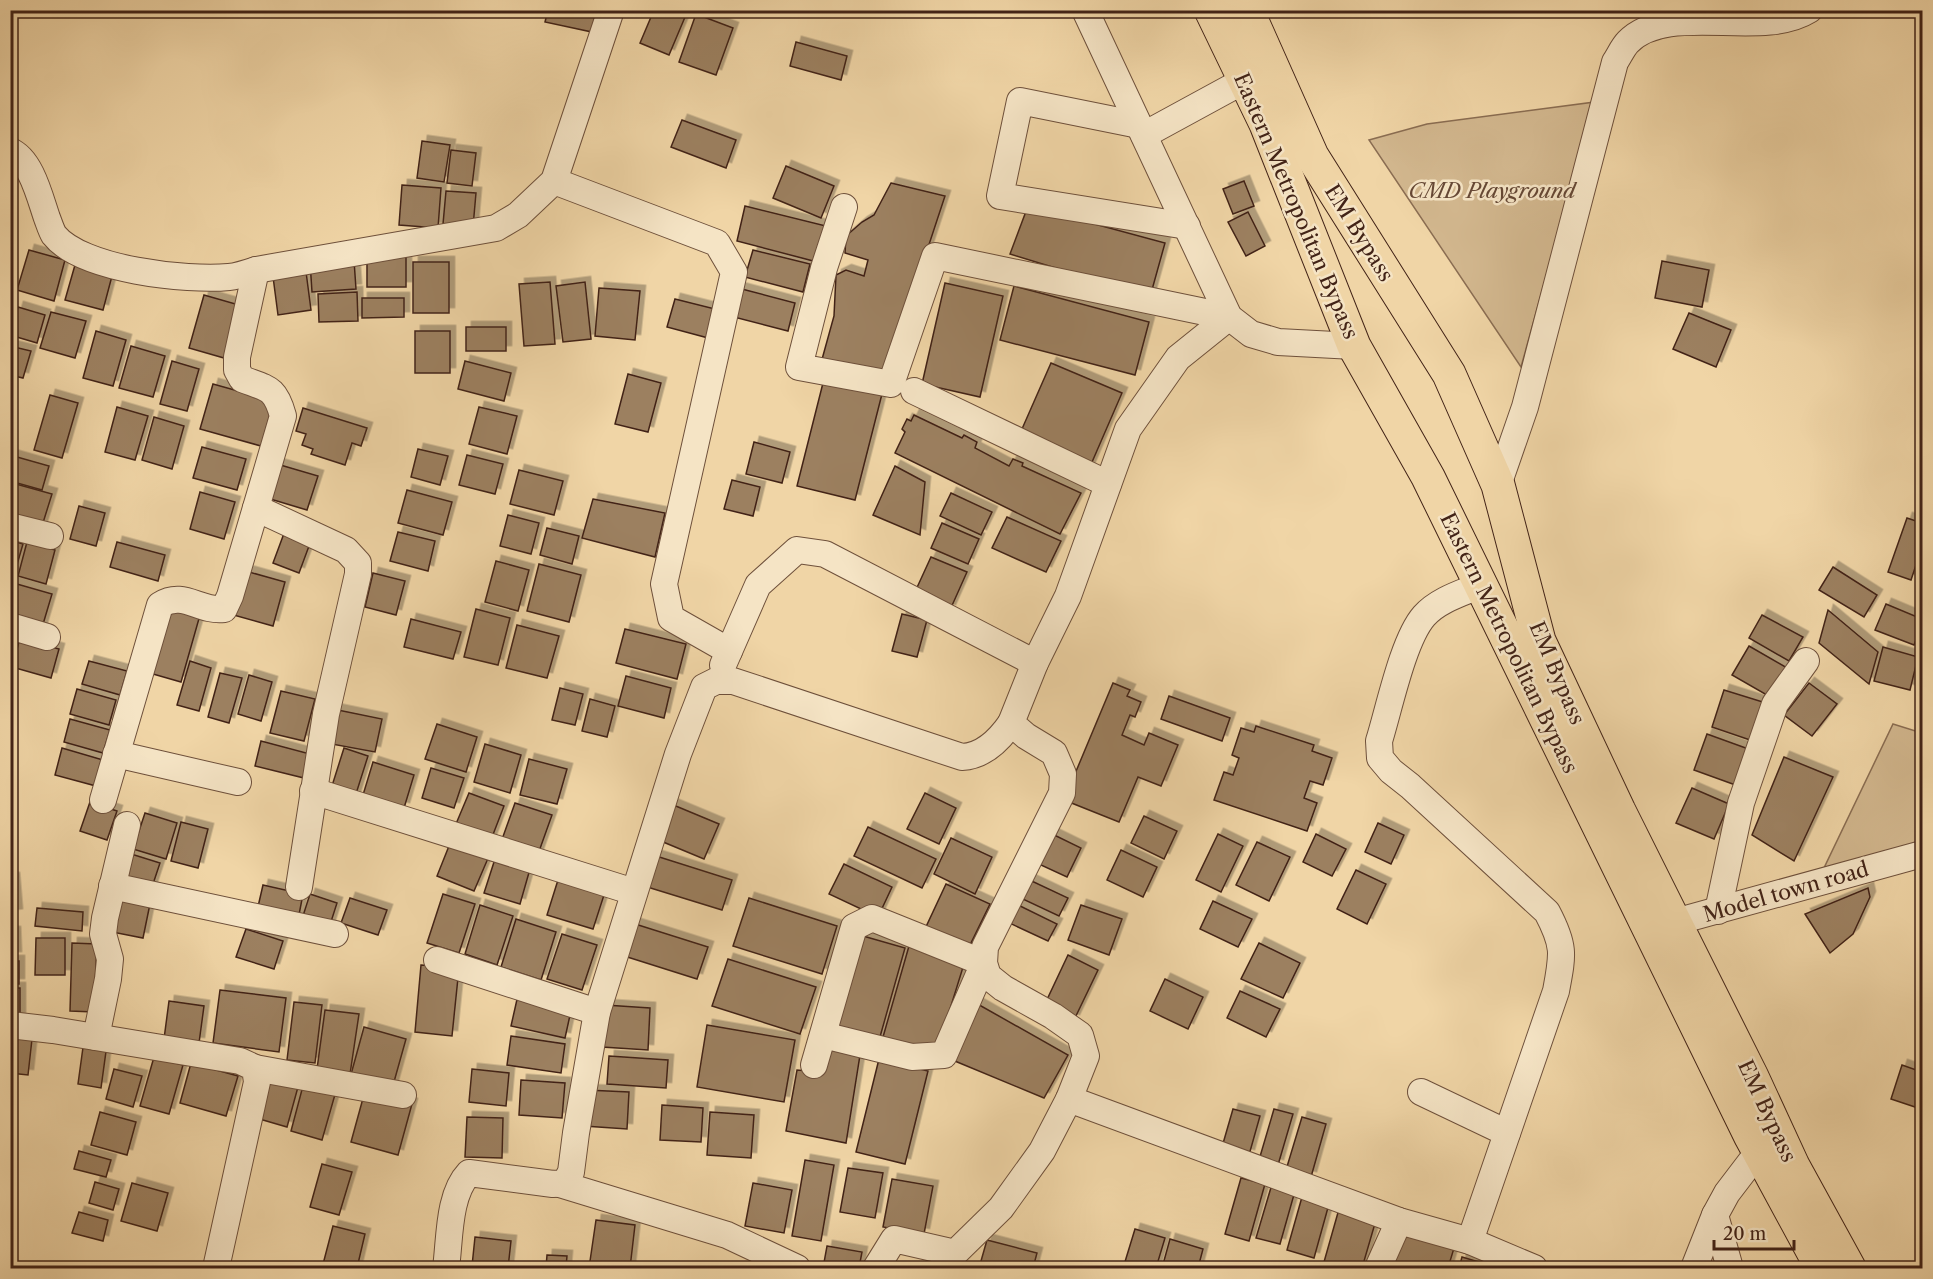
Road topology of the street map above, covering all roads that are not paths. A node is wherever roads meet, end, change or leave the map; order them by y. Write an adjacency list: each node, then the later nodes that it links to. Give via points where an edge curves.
1 (611, 10): 10 (street)
2 (1085, 10): 8 (street)
3 (1211, 10): 6 (main road, Eastern Metropolitan Bypass)
4 (1246, 10): 7 (main road, EM Bypass)
5 (1809, 10): 18 (street, via 1779,21 1651,27 1628,42 1619,55 1526,407)
6 (1245, 80): 7 (main road, Eastern Metropolitan Bypass); 8 (street)
7 (1279, 119): 15 (main road, Eastern Metropolitan Bypass); 18 (main road, EM Bypass, via 1312,156 1449,374)
8 (1141, 130): 12 (street); 12 (street, via 1020,101 1000,196)
9 (10, 151): 13 (street, via 14,151 32,177 53,234 72,249 122,268 206,278 232,277)
10 (554, 182): 13 (street, via 518,215 496,228); 25 (street, via 717,243 734,272 664,584 671,618)
11 (844, 207): 14 (street, via 799,367 891,384 936,256)
12 (1187, 226): 14 (street)
13 (256, 270): 19 (street, via 237,370 242,379 273,391 283,416)
14 (1229, 317): 15 (street, via 1251,334 1278,342); 17 (street, via 1178,358 1128,429)
15 (1354, 346): 22 (main road, Eastern Metropolitan Bypass, via 1428,477)
16 (914, 391): 17 (street)
17 (1108, 484): 27 (street, via 1068,596)
18 (1498, 485): 40 (main road, EM Bypass, via 1539,641 1619,811)
19 (256, 508): 30 (street, via 224,609 212,610 181,599 170,599 160,606); 32 (street, via 346,550 358,563)
20 (10, 526): 21 (street)
21 (50, 536)
22 (1481, 585): 40 (main road, Eastern Metropolitan Bypass); 53 (street, via 1447,599 1425,615 1410,638 1379,741 1380,758 1391,771 1547,912 1560,936 1562,960 1556,991)
23 (10, 626): 24 (street)
24 (47, 637)
25 (729, 651): 27 (street, via 758,585 797,550 825,554); 28 (street)
26 (1806, 661): 39 (street, via 1775,704 1741,803)
27 (1035, 663): 29 (street)
28 (716, 681): 29 (street, via 733,681 962,757 975,757 1005,733); 38 (street, via 704,687 696,705)
29 (1011, 723): 43 (street, via 1054,753 1064,774 1062,793 985,947)
30 (116, 754): 31 (street); 33 (street)
31 (238, 782)
32 (314, 791): 37 (street); 38 (street)
33 (103, 800)
34 (127, 825): 36 (street)
35 (1923, 854): 39 (street, Model town road)
36 (112, 886): 41 (street); 47 (street, via 103,934 110,959 108,979)
37 (299, 887)
38 (634, 892): 44 (street)
39 (1718, 911): 40 (street, Model town road)
40 (1663, 930): 54 (main road, Eastern Metropolitan Bypass); 68 (main road, EM Bypass, via 1752,1077 1793,1166)
41 (335, 934)
42 (437, 960): 44 (street)
43 (984, 963): 46 (street, via 944,1055 912,1057); 46 (street, via 872,918 854,927); 52 (street, via 988,976 1003,988 1080,1035 1086,1056)
44 (597, 1012): 55 (street, via 572,1172)
45 (10, 1025): 47 (street)
46 (823, 1035): 48 (street)
47 (96, 1037): 49 (street, via 240,1060)
48 (814, 1065)
49 (255, 1068): 51 (street); 59 (street, via 257,1082)
50 (1421, 1092): 53 (street)
51 (403, 1095)
52 (1069, 1100): 57 (street); 62 (street, via 1042,1151 1001,1208 955,1253 894,1239)
53 (1507, 1133): 58 (street)
54 (1759, 1152): 56 (street); 67 (main road, Eastern Metropolitan Bypass)
55 (560, 1184): 60 (street, via 470,1173 455,1197); 61 (street, via 727,1235)
56 (1715, 1215): 65 (street); 66 (street)
57 (1399, 1221): 58 (street); 63 (street)
58 (1470, 1241): 64 (street)
59 (216, 1269)
60 (446, 1269)
61 (797, 1269)
62 (876, 1269)
63 (1378, 1269)
64 (1534, 1269)
65 (1694, 1269)
66 (1730, 1269)
67 (1822, 1269)
68 (1849, 1269)

